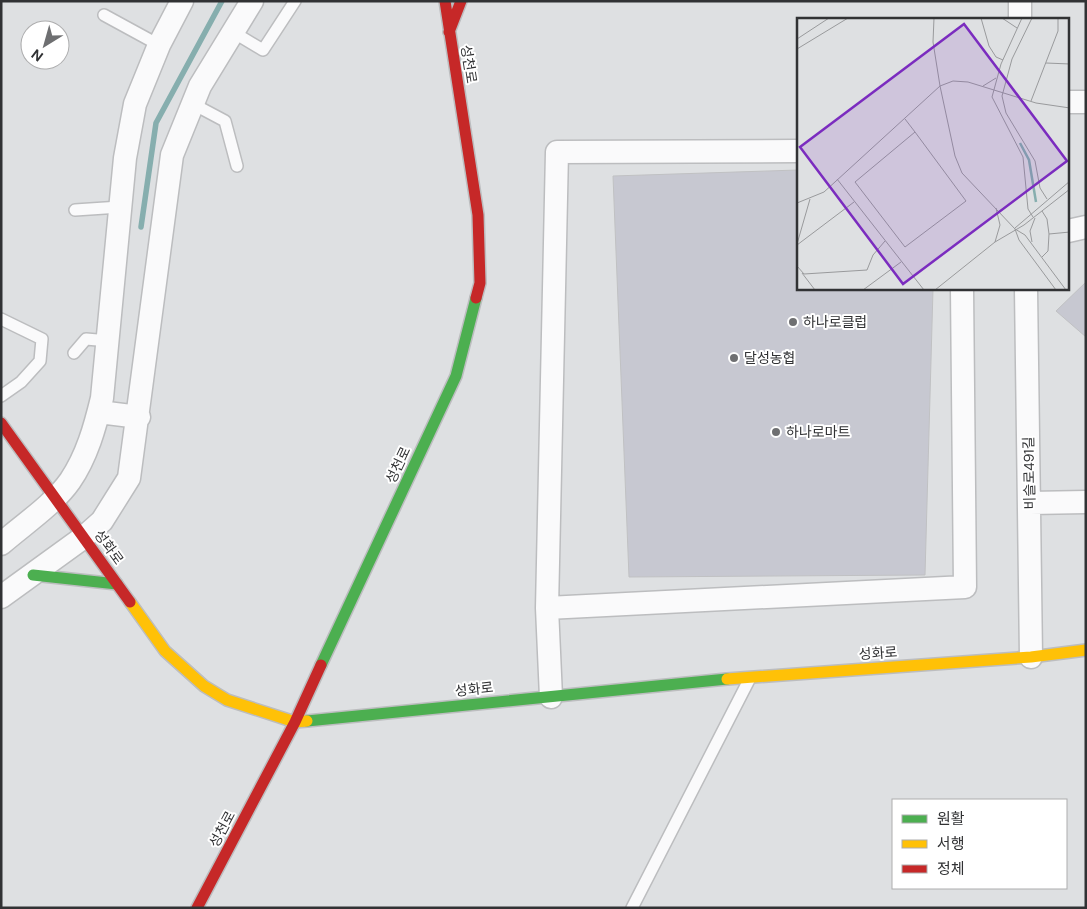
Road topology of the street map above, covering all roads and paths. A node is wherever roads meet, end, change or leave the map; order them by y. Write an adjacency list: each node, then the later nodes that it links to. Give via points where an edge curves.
1 (182, 1): 11 (street)
2 (252, 1): 9 (street)
3 (295, 1): 9 (lane, via 263,50)
4 (445, 1): 10 (main road, 성천로)
5 (461, 1): 10 (main road)
6 (1020, 1): 8 (street)
7 (104, 15): 11 (lane)
8 (1020, 18)
9 (233, 32): 14 (street)
10 (449, 32): 43 (main road, 성천로, via 478,215 480,283 456,376)
11 (159, 45): 17 (street, via 135,104)
12 (1070, 102): 13 (street)
13 (1086, 102)
14 (192, 104): 16 (lane, via 225,121); 28 (street, via 172,155)
15 (797, 151): 38 (street, via 557,152)
16 (237, 166)
17 (120, 207): 18 (lane); 24 (street)
18 (75, 210)
19 (1086, 227): 20 (street)
20 (1070, 231)
21 (962, 290): 38 (street, via 965,587)
22 (1026, 290): 32 (street, 비슬로491길)
23 (1, 319): 26 (lane, via 42,340 40,362 21,382)
24 (109, 341): 25 (lane, via 86,339); 27 (street)
25 (74, 353)
26 (1, 396)
27 (98, 412): 28 (street); 30 (street, via 82,461 69,482)
28 (139, 417): 33 (street, via 130,478 111,510)
29 (1, 423): 30 (main road, 성화로)
30 (54, 497): 33 (main road, 성화로); 34 (street)
31 (1086, 502): 32 (street)
32 (1030, 503): 40 (street, 비슬로491길)
33 (84, 537): 35 (street); 36 (main road, 성화로)
34 (1, 544)
35 (33, 575): 36 (main road); 37 (street)
36 (117, 584): 43 (main road, 성화로, via 165,651 204,686 227,700)
37 (1, 597)
38 (547, 608): 42 (street)
39 (1086, 650): 40 (main road, 성화로)
40 (1031, 657): 41 (main road, 성화로)
41 (750, 677): 42 (main road, 성화로); 45 (lane)
42 (551, 696): 43 (main road, 성화로)
43 (295, 722): 44 (main road, 성천로)
44 (197, 908)
45 (632, 908)

